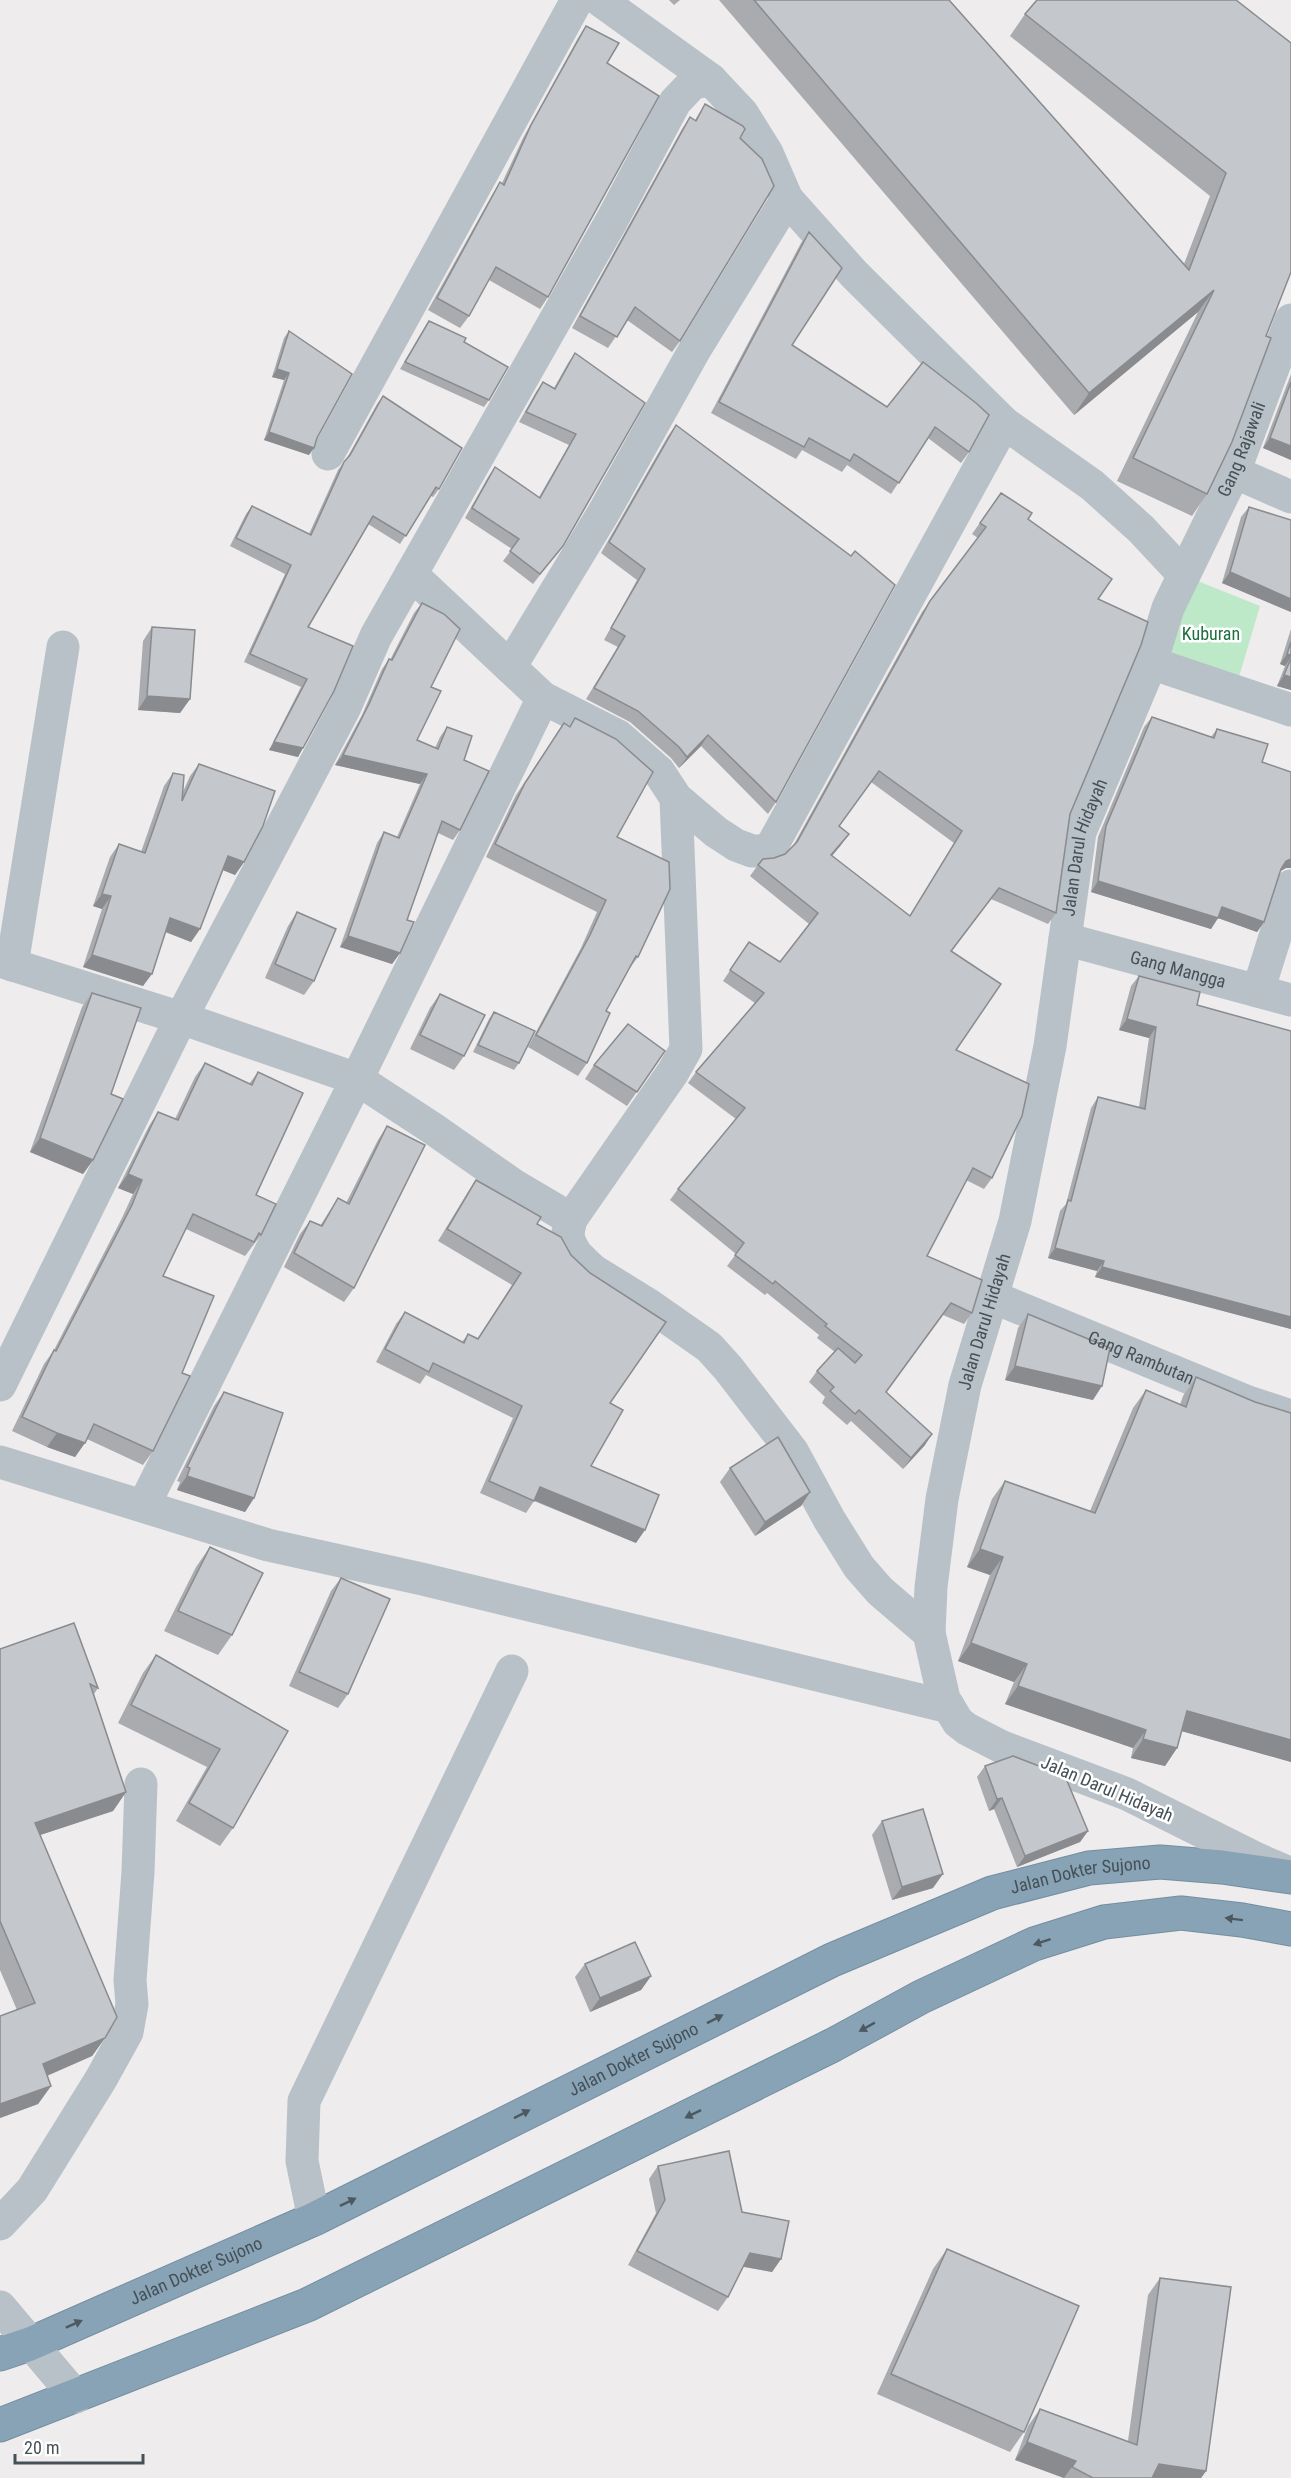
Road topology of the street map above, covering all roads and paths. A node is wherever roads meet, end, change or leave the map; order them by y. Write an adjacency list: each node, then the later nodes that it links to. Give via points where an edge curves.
1 (577, 0): 7 (street)
2 (600, 0): 3 (street)
3 (711, 80): 4 (street, via 742,113 767,153); 10 (street, via 693,83 675,102)
4 (787, 199): 6 (street, via 854,274); 14 (street)
5 (1291, 321): 8 (street, Gang Rajawali)
6 (1004, 423): 11 (street, via 1092,485); 17 (street, via 771,846 759,852 736,845)
7 (328, 454)
8 (1234, 472): 9 (street); 11 (street, Gang Rajawali)
9 (1291, 497)
10 (411, 574): 14 (street); 23 (street)
11 (1184, 575): 13 (street, Jalan Darul Hidayah, via 1168,608)
12 (63, 647): 20 (street)
13 (1151, 663): 16 (street); 19 (street, Jalan Darul Hidayah, via 1080,832)
14 (510, 667): 15 (street)
15 (543, 698): 17 (street, via 618,736 659,772); 24 (street)
16 (1291, 710)
17 (676, 798): 25 (street, via 686,1049)
18 (1291, 886): 21 (street)
19 (1065, 939): 21 (street, Gang Mangga); 26 (street, Jalan Darul Hidayah, via 1050,1046 1015,1221)
20 (6, 963): 23 (street)
21 (1258, 991): 22 (street, Gang Mangga)
22 (1291, 1000)
23 (181, 1018): 24 (street); 27 (street)
24 (357, 1079): 25 (street); 30 (street)
25 (571, 1220): 31 (street, via 569,1241 585,1263 709,1347 728,1368 792,1451 859,1567 880,1591)
26 (993, 1297): 28 (street, Gang Rambutan); 31 (street, Jalan Darul Hidayah, via 965,1385 942,1500)
27 (0, 1385)
28 (1291, 1416)
29 (0, 1462): 30 (street)
30 (144, 1505): 33 (street, via 268,1545 434,1581)
31 (929, 1633): 33 (street, Jalan Darul Hidayah, via 941,1691)
32 (512, 1671): 37 (street, via 304,2101 302,2161)
33 (949, 1707): 35 (street, Jalan Darul Hidayah, via 958,1722 1000,1746 1126,1794)
34 (141, 1784): 38 (street, via 132,2004 127,2032 32,2190)
35 (1291, 1875): 37 (highway, Jalan Dokter Sujono, one-way to 35, via 832,1960 992,1893 1089,1868 1160,1862)
36 (1291, 1929): 42 (highway, one-way to 42, via 1181,1913 1104,1922 1034,1944 307,2305)
37 (314, 2219): 40 (highway, Jalan Dokter Sujono, one-way to 37)
38 (0, 2224)
39 (0, 2307): 40 (street)
40 (30, 2344): 41 (highway, Jalan Dokter Sujono); 42 (street)
41 (0, 2354)
42 (76, 2397): 43 (highway)
43 (0, 2425)

